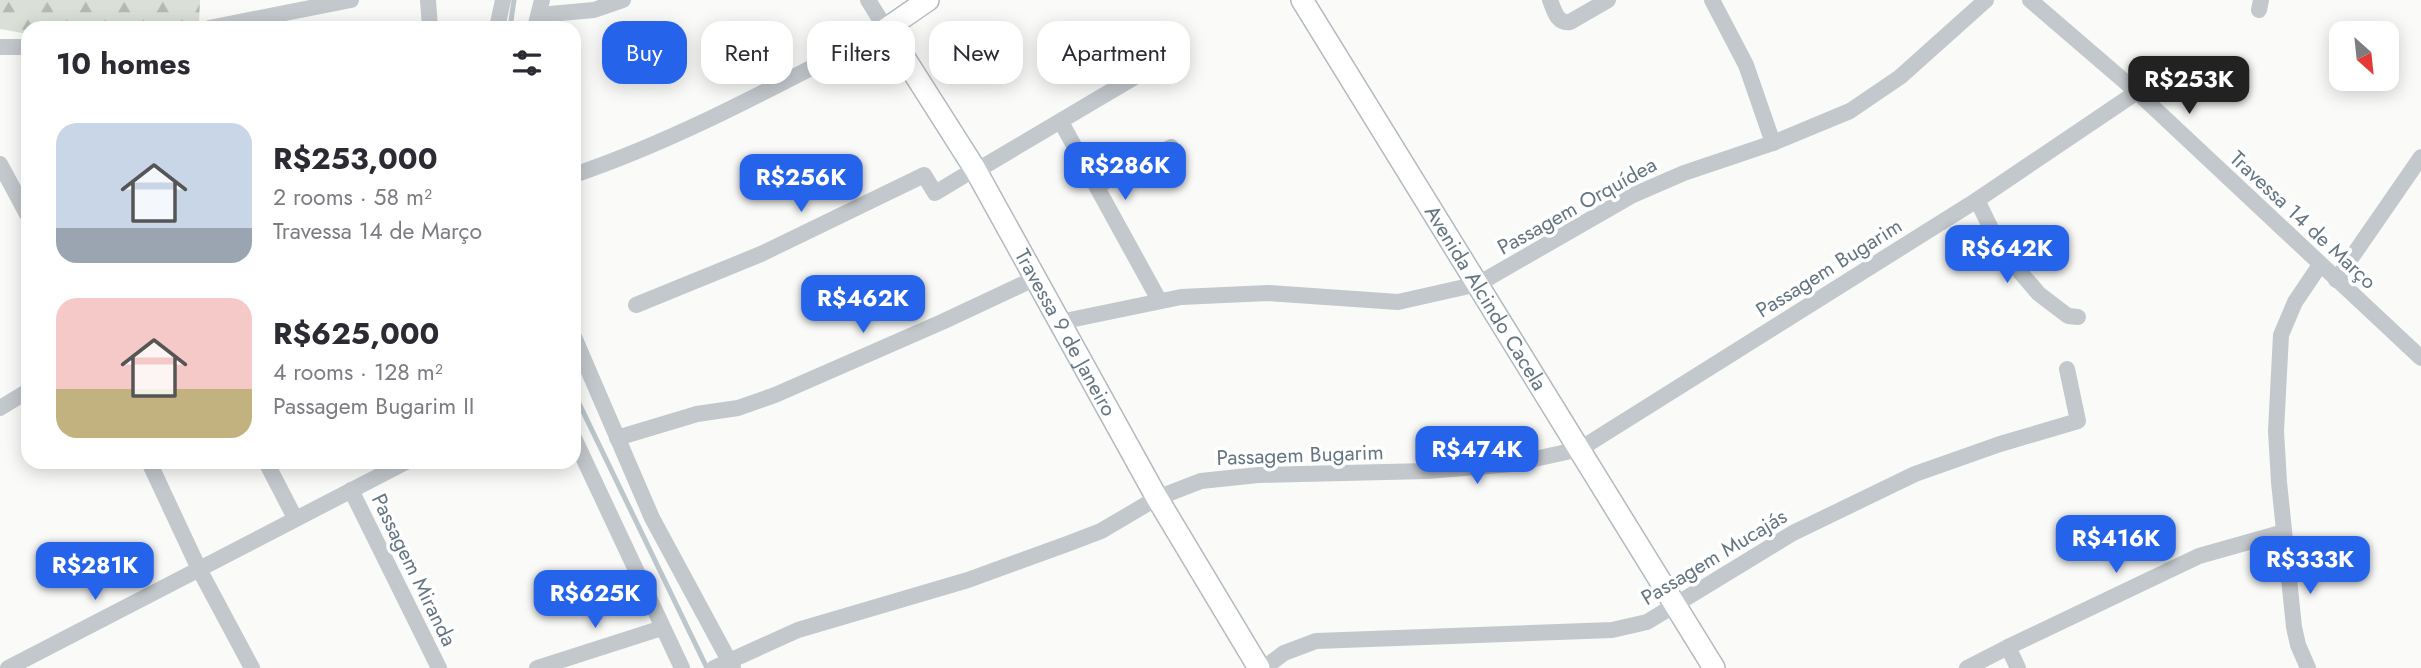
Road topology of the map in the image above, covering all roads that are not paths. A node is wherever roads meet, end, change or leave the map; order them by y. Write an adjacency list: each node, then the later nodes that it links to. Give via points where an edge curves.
1 (351, 0): 14 (street)
2 (428, 0): 15 (street)
3 (503, 0): 16 (street)
4 (623, 0): 13 (street, via 594,10)
5 (868, 0): 17 (street, Travessa 9 de Janeiro)
6 (928, 0): 18 (street)
7 (1302, 0): 38 (street, Avenida Alcindo Cacela)
8 (1549, 0): 9 (street, via 1565,23)
9 (1608, 0)
10 (1713, 0): 26 (street, via 1746,65)
11 (1986, 0): 26 (street, Passagem Orquídea, via 1890,84 1850,111)
12 (2030, 0): 24 (street, Travessa 14 de Março)
13 (539, 14)
14 (244, 21)
15 (430, 21)
16 (498, 21)
17 (881, 21)
18 (898, 21)
19 (0, 47): 20 (street)
20 (21, 47)
21 (807, 69): 31 (street, via 673,136)
22 (915, 72): 30 (street, Travessa 9 de Janeiro)
23 (1123, 84): 25 (street)
24 (2137, 92): 33 (street, Passagem Bugarim); 35 (street, Travessa 14 de Março)
25 (1060, 122): 30 (street); 32 (street)
26 (1773, 143): 38 (street, Passagem Orquídea, via 1631,196)
27 (1171, 147): 32 (street)
28 (2421, 158): 37 (street)
29 (0, 164): 34 (street)
30 (976, 170): 36 (street, Travessa 9 de Janeiro); 40 (street, via 935,193 924,175 761,254)
31 (581, 172)
32 (1097, 186): 39 (street)
33 (1977, 200): 41 (street, via 2002,251 2039,294 2068,316); 49 (street, Passagem Bugarim)
34 (21, 203)
35 (2320, 265): 37 (street, Travessa 14 de Março); 57 (street, via 2295,302 2281,335 2276,430)
36 (1036, 278): 42 (street, Travessa 9 de Janeiro); 48 (street, via 775,395)
37 (2336, 280): 44 (street, Travessa 14 de Março)
38 (1478, 284): 39 (street, Passagem Orquídea, via 1398,302 1268,293); 49 (street, Avenida Alcindo Cacela)
39 (1159, 300): 42 (street, Passagem Orquídea)
40 (636, 305)
41 (2078, 317)
42 (1060, 322): 55 (street, Travessa 9 de Janeiro)
43 (581, 353): 48 (street)
44 (2421, 358)
45 (2067, 369): 59 (street, Passagem Mucajás, via 2078,421 1915,474 1793,533)
46 (21, 395): 47 (street)
47 (0, 408)
48 (617, 438): 62 (street)
49 (1580, 449): 55 (street, Passagem Bugarim, via 1513,464 1201,481); 59 (street, Avenida Alcindo Cacela)
50 (581, 453): 60 (street)
51 (152, 469): 58 (street)
52 (269, 469): 56 (street)
53 (392, 469): 54 (street)
54 (351, 490): 56 (street); 65 (street, Passagem Miranda)
55 (1157, 498): 62 (street, Passagem Bugarim, via 1101,531 1032,558 798,630); 68 (street, Travessa 9 de Janeiro)
56 (295, 518): 58 (street)
57 (2284, 532): 61 (street, via 2199,556); 72 (street, via 2294,627)
58 (199, 569): 63 (street); 64 (street)
59 (1675, 606): 68 (street, Passagem Mucajás, via 1647,622 1612,631 1316,641 1284,653); 69 (street, Avenida Alcindo Cacela)
60 (662, 628): 66 (street); 67 (street)
61 (2008, 646): 70 (street); 71 (street)
62 (723, 666)
63 (8, 668)
64 (252, 668)
65 (439, 668)
66 (537, 668)
67 (682, 668)
68 (1262, 668)
69 (1714, 668)
70 (1967, 668)
71 (2018, 668)
72 (2308, 668)

